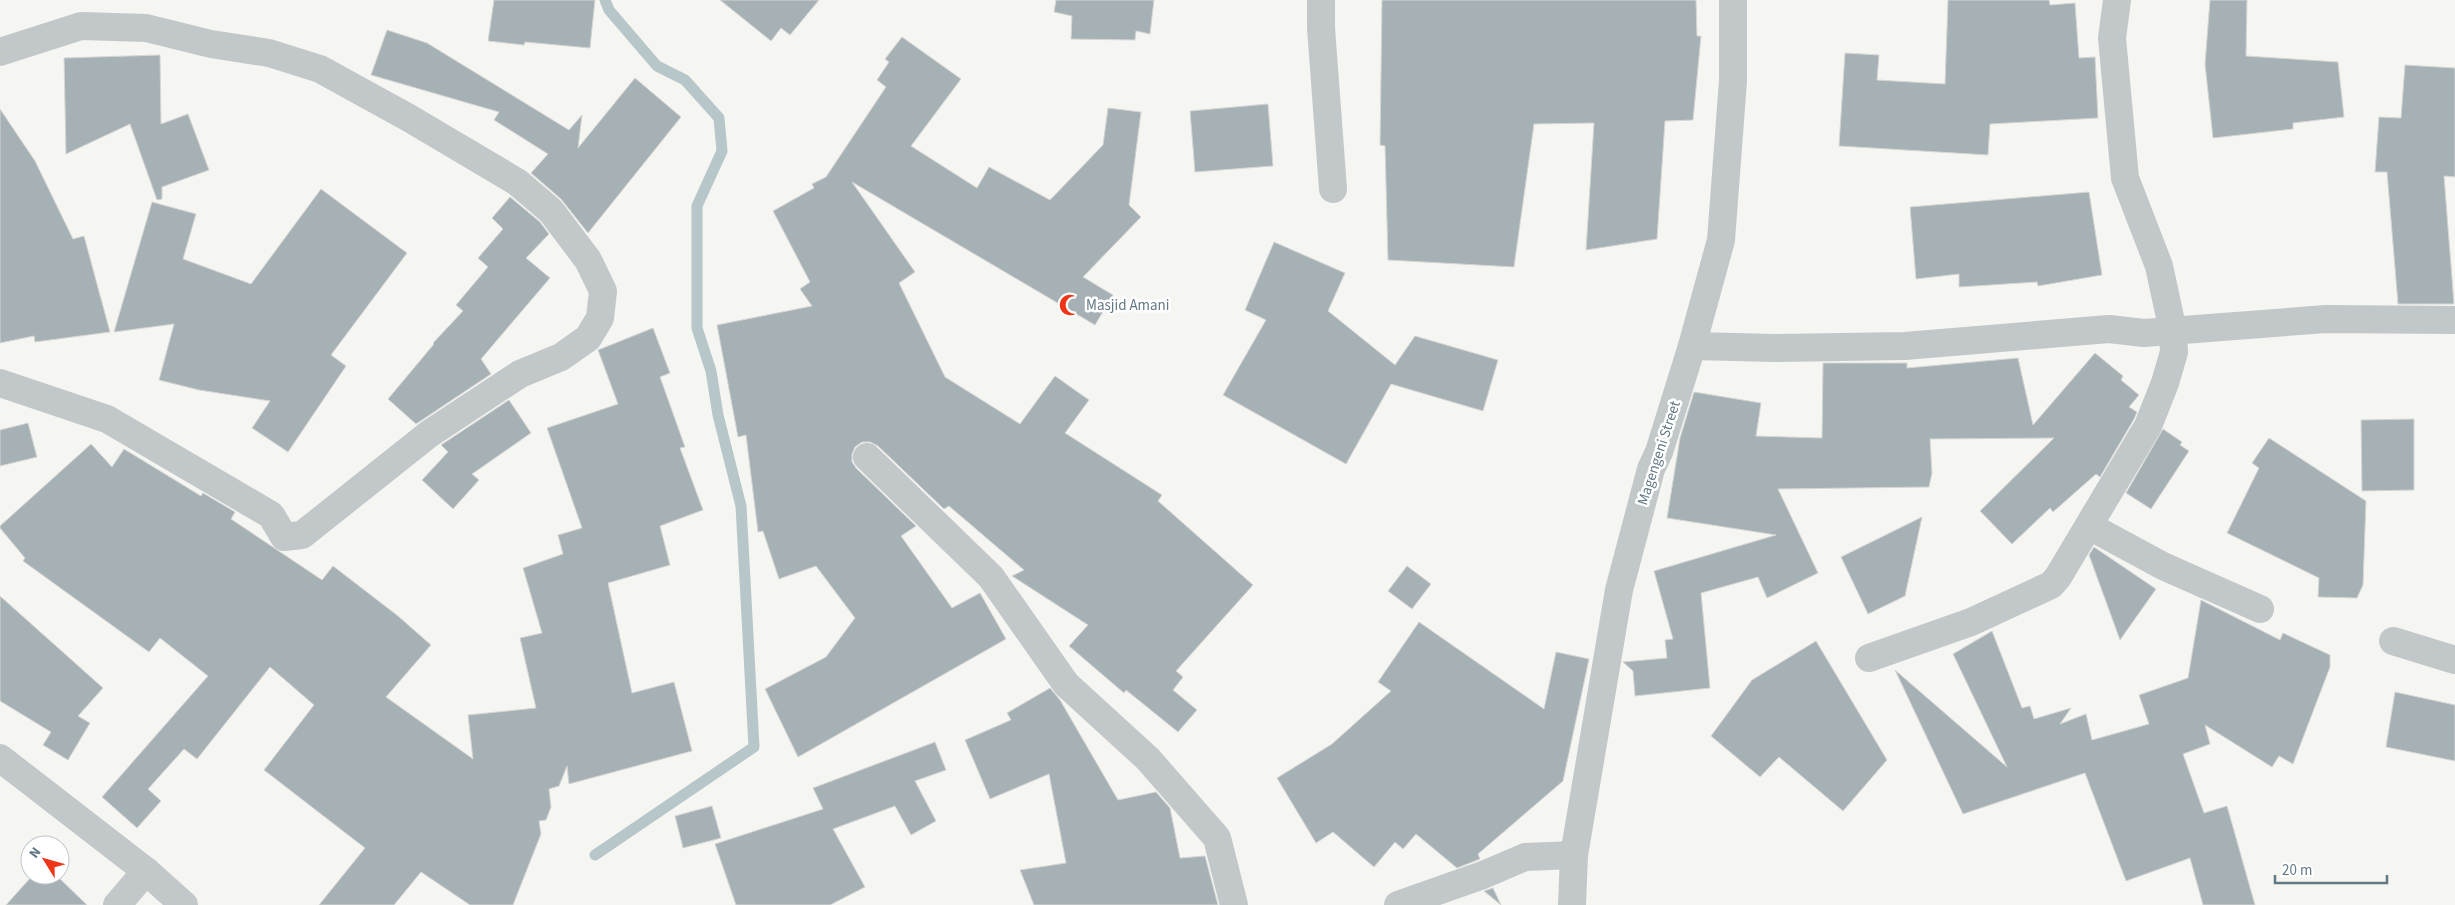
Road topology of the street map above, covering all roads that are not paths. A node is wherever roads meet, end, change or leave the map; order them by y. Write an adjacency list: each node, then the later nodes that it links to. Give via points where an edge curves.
1 (1322, 0): 5 (street, via 1321,37)
2 (1733, 0): 8 (street, Magengeni Street, via 1732,81 1721,240)
3 (2116, 0): 7 (street, via 2112,38 2125,178 2159,266)
4 (0, 52): 9 (street, via 81,26 146,28 210,44 269,53 320,69 517,182 551,211 588,260 603,291 600,318 588,338 560,357 520,374 430,434 302,535 284,537 271,514 107,419)
5 (1333, 189)
6 (2455, 320): 7 (street, via 2326,319)
7 (2173, 331): 8 (street, via 2144,333 2109,329 1905,346); 11 (street, via 2174,352 2166,383 2148,426)
8 (1692, 346): 17 (street, Magengeni Street, via 1651,470 1619,590)
9 (0, 383)
10 (867, 457): 21 (street, via 991,577 1066,684 1148,759 1217,838)
11 (2089, 526): 12 (street, via 2163,566); 14 (street, via 2058,577 2039,592 1971,622)
12 (2260, 609)
13 (2393, 641): 15 (street)
14 (1869, 658)
15 (2455, 660)
16 (0, 758): 18 (street)
17 (1574, 855): 22 (street, via 1525,857); 23 (street, Magengeni Street)
18 (146, 871): 19 (street); 20 (street)
19 (117, 905)
20 (184, 905)
21 (1234, 905)
22 (1398, 905)
23 (1572, 905)

